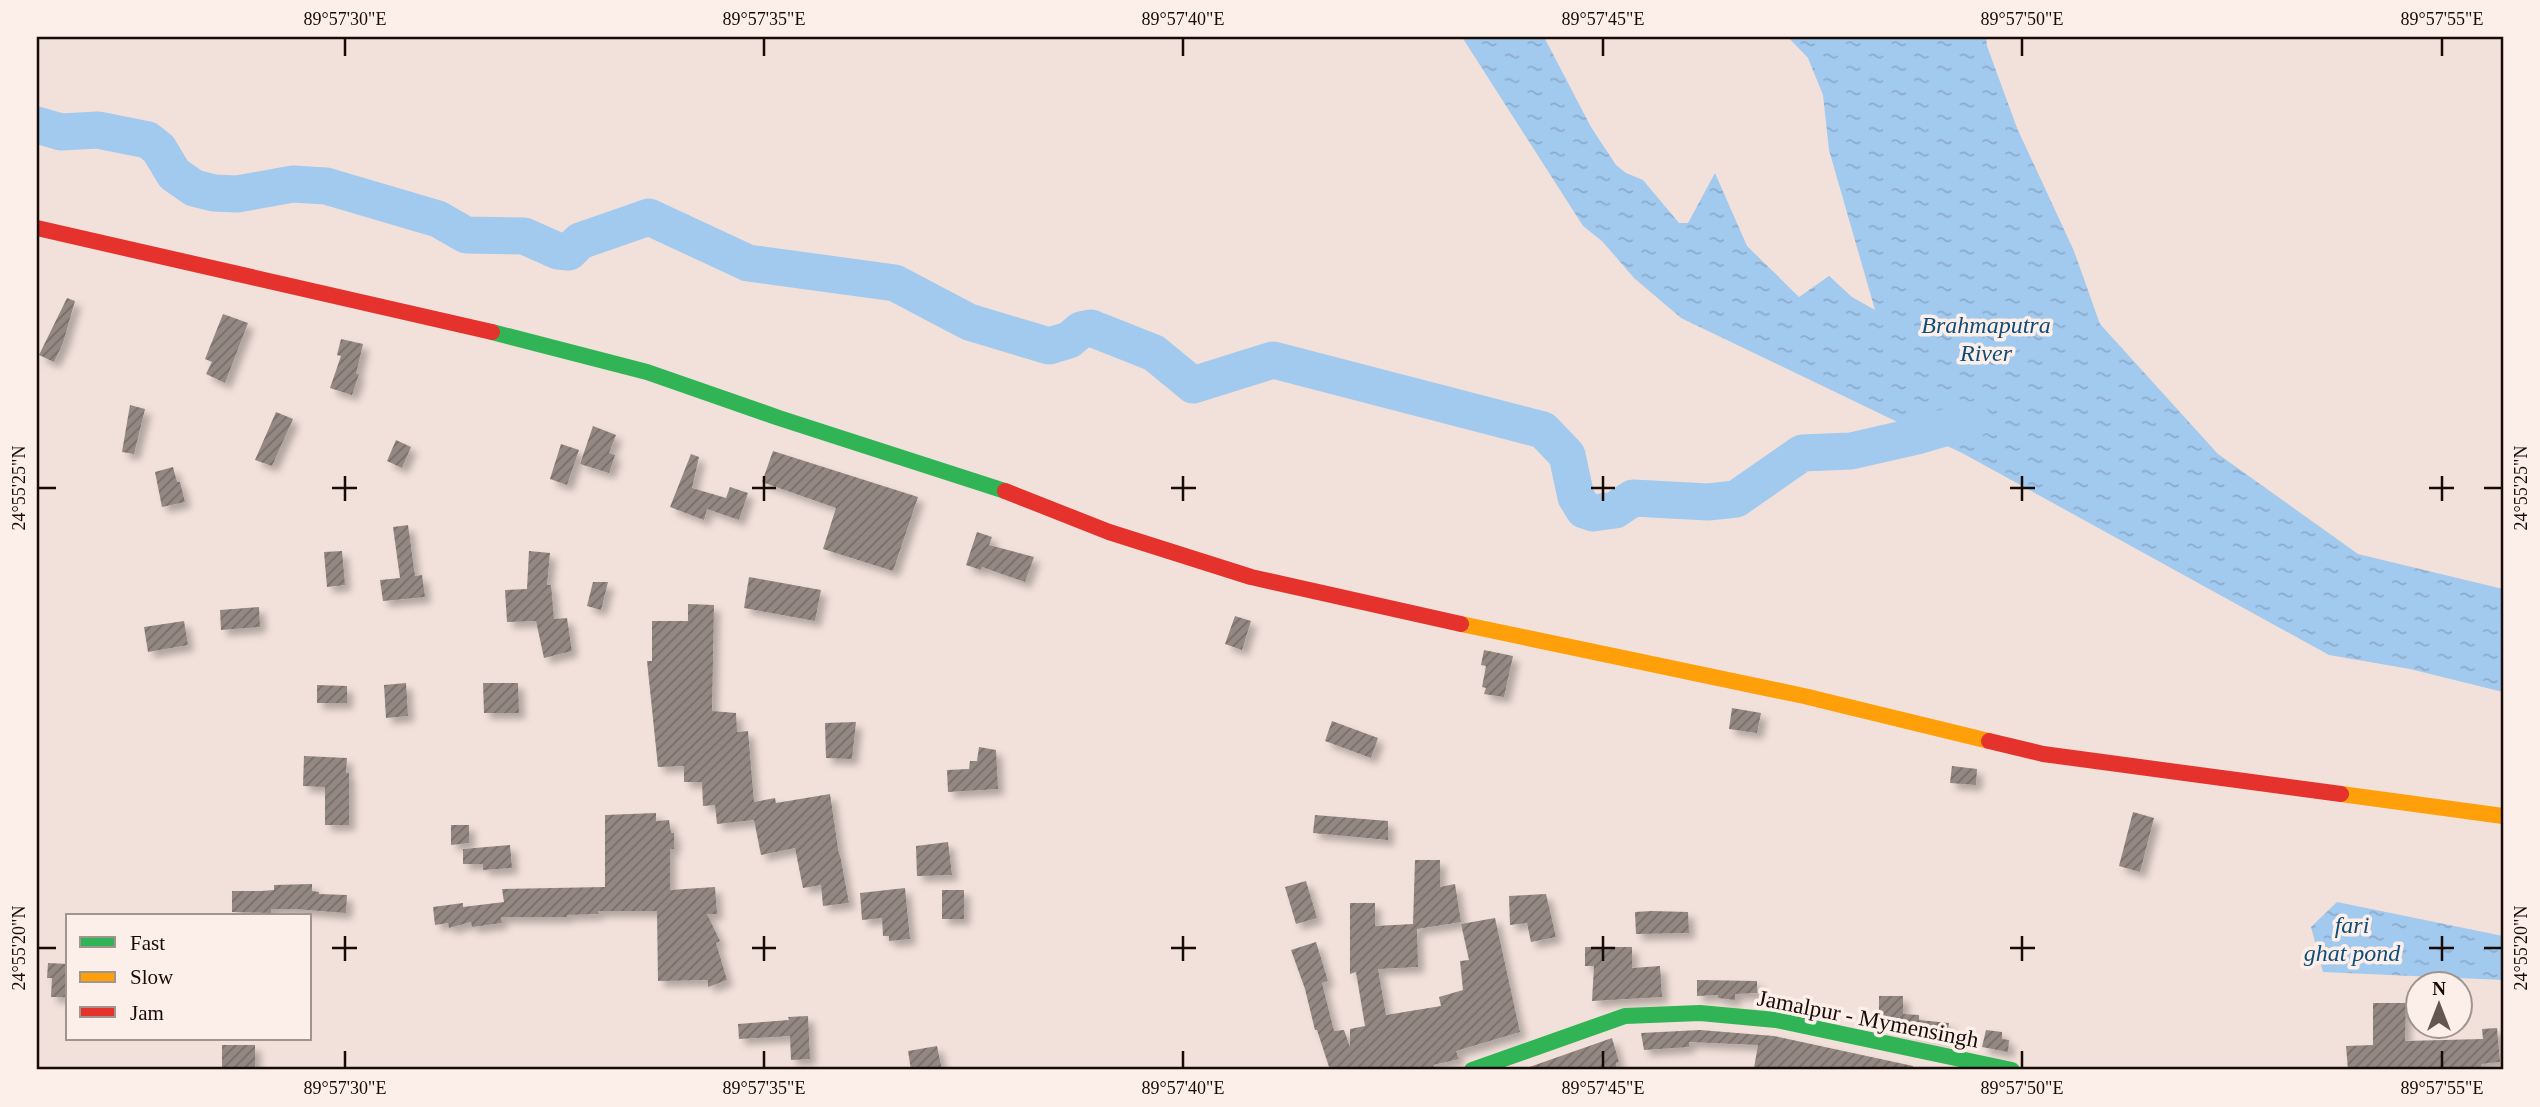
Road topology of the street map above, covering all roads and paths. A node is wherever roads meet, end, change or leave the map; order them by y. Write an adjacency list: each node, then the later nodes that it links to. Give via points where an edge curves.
1 (37, 228): 2 (street, via 438,319 647,372 984,482 1108,532 1264,580 1804,696 2043,754)
2 (2503, 816)
3 (1513, 1063): 4 (street, Jamalpur - Mymensingh); 5 (street, Jamalpur - Mymensingh, via 1625,1016 1700,1013 1776,1020)
4 (1472, 1070)
5 (2012, 1070)

